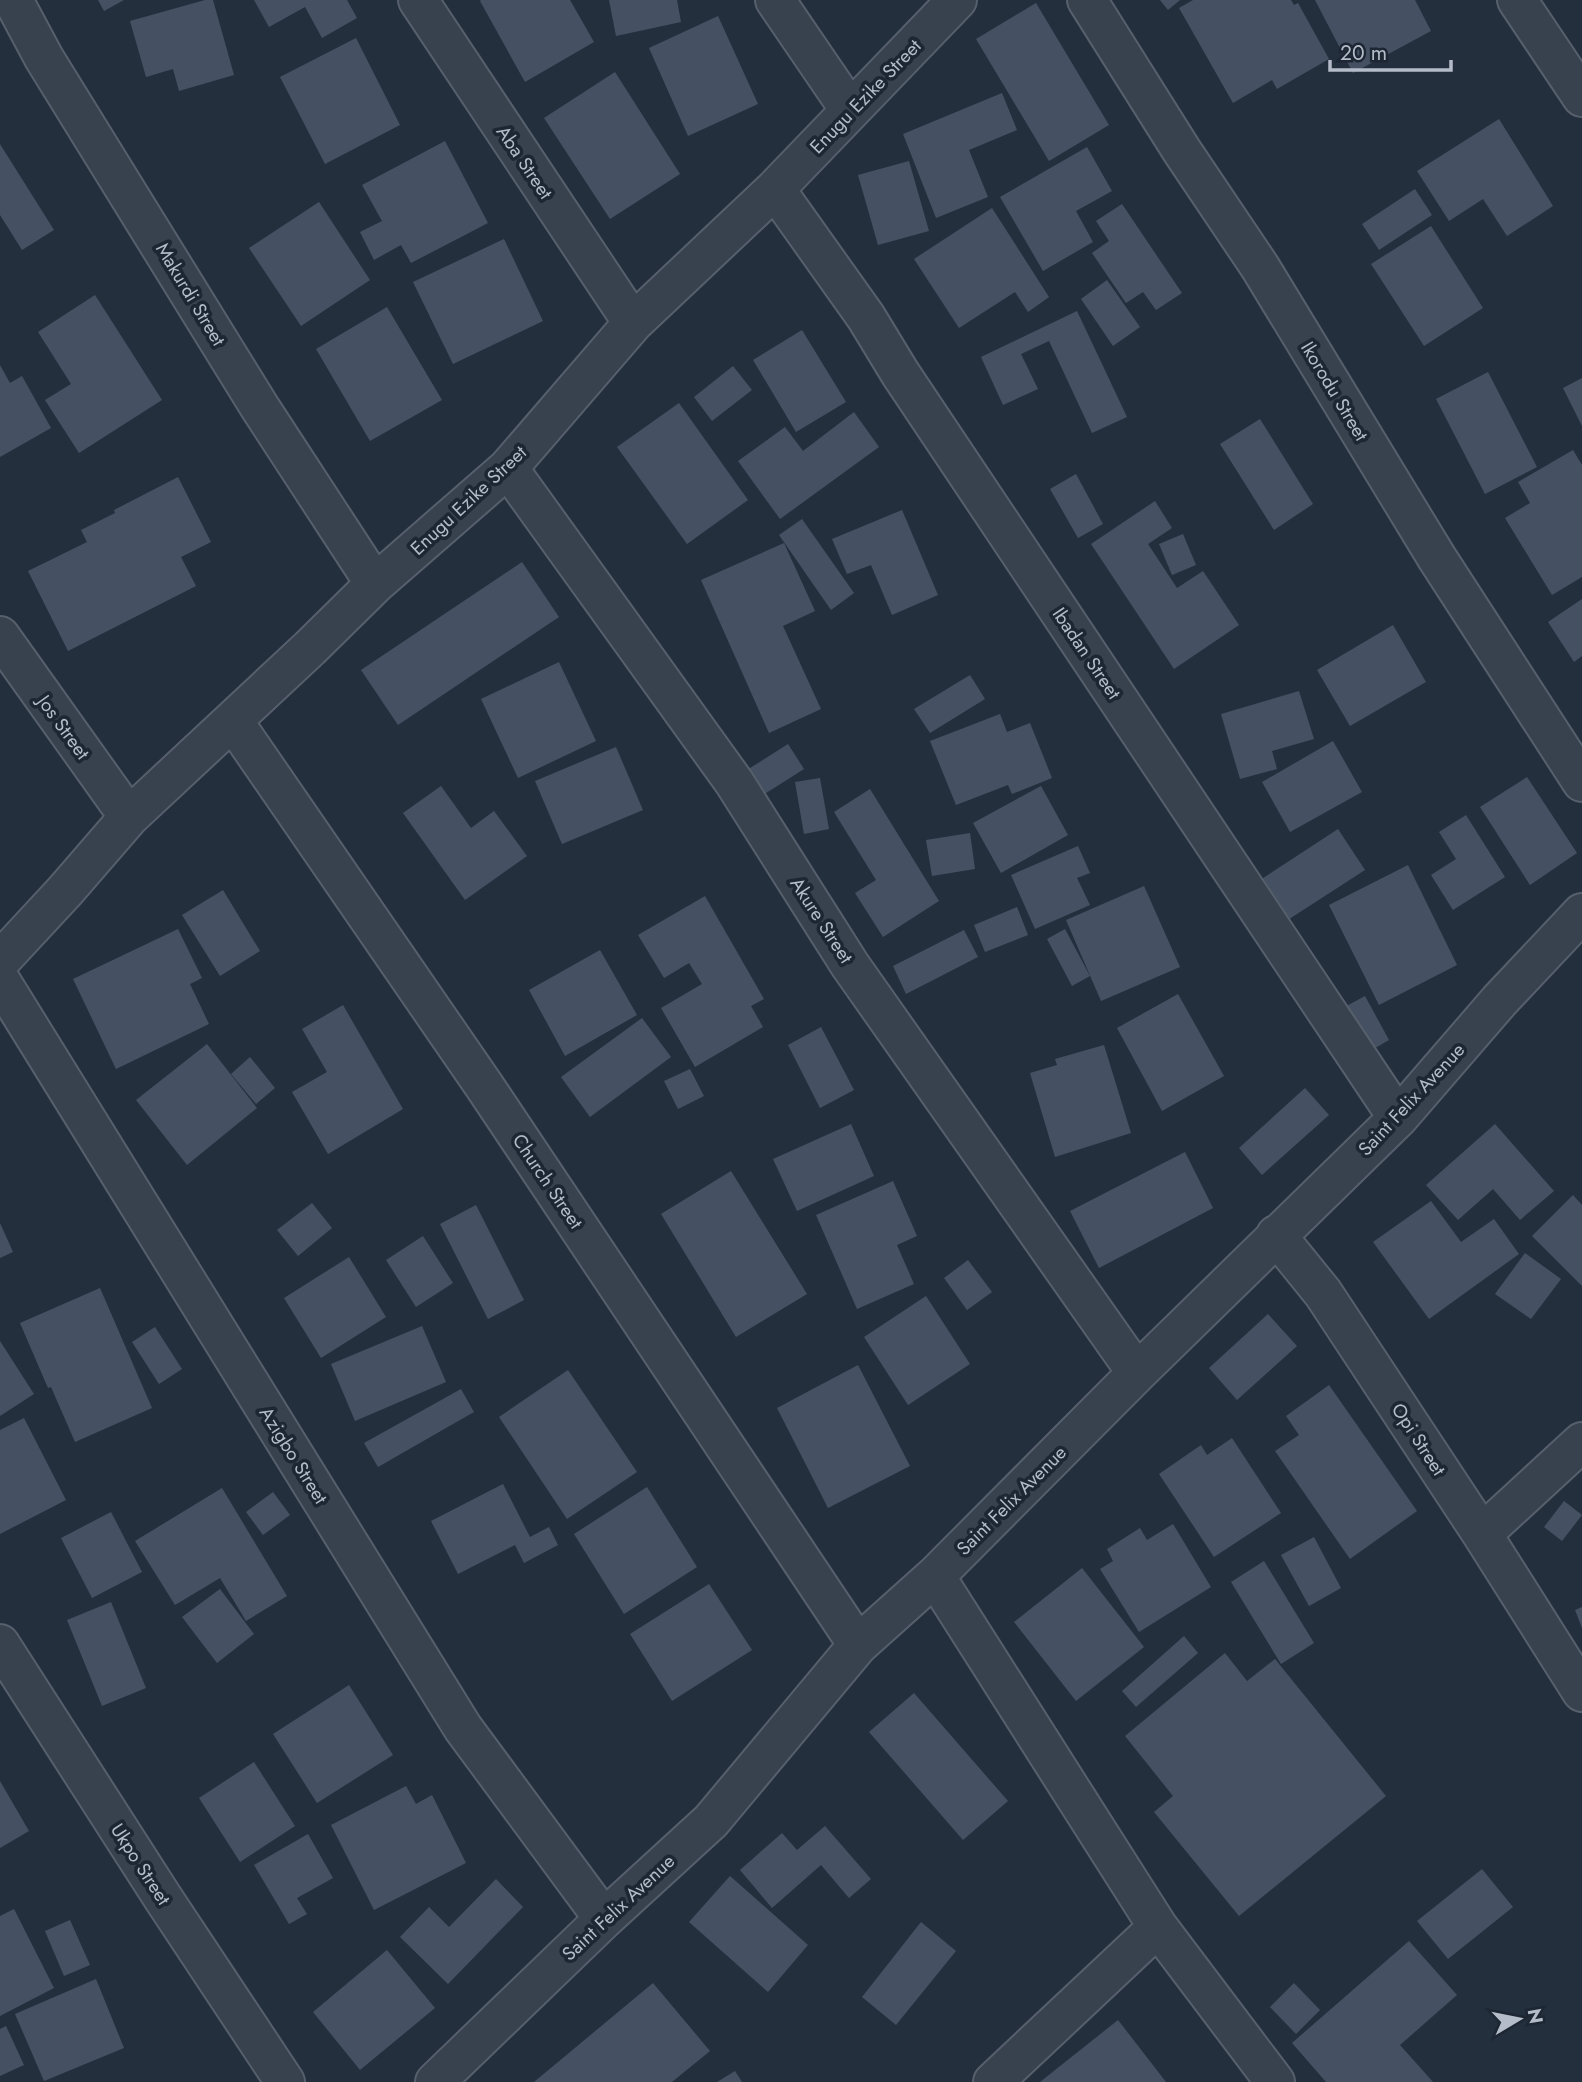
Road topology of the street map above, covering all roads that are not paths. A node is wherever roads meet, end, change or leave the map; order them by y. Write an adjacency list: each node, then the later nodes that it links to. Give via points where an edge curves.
1 (13, 0): 12 (street, Makurdi Street, via 44,58)
2 (418, 0): 10 (street, Aba Street)
3 (775, 0): 8 (street)
4 (957, 0): 8 (street, Enugu Ezike Street)
5 (1087, 0): 15 (street, Ikorodu Street)
6 (1517, 0): 7 (street)
7 (1582, 97)
8 (850, 110): 9 (street, Enugu Ezike Street)
9 (775, 189): 10 (street, Enugu Ezike Street); 20 (street, Ibadan Street, via 866,317)
10 (633, 323): 11 (street, Enugu Ezike Street)
11 (508, 468): 12 (street, Enugu Ezike Street); 22 (street, Akure Street, via 734,782 850,965)
12 (375, 584): 14 (street, Enugu Ezike Street)
13 (0, 636): 16 (street, Jos Street)
14 (233, 721): 16 (street, Enugu Ezike Street); 27 (street, Church Street, via 485,1087)
15 (1582, 782)
16 (129, 817): 18 (street, Enugu Ezike Street)
17 (1582, 913): 20 (street, Saint Felix Avenue)
18 (0, 961)
19 (0, 980): 29 (street, Azigbo Street, via 463,1727)
20 (1398, 1118): 21 (street, Saint Felix Avenue)
21 (1276, 1235): 22 (street, Saint Felix Avenue); 24 (street, Opi Street, via 1323,1293)
22 (1137, 1373): 25 (street, Saint Felix Avenue)
23 (1582, 1442): 24 (street)
24 (1482, 1534): 28 (street, Opi Street)
25 (935, 1576): 27 (street, Saint Felix Avenue); 30 (street)
26 (0, 1644): 31 (street, Ukpo Street)
27 (858, 1645): 29 (street, Saint Felix Avenue, via 711,1821)
28 (1582, 1692)
29 (604, 1919): 32 (street, Saint Felix Avenue)
30 (1158, 1927): 33 (street); 34 (street)
31 (285, 2082)
32 (435, 2082)
33 (993, 2082)
34 (1275, 2082)

